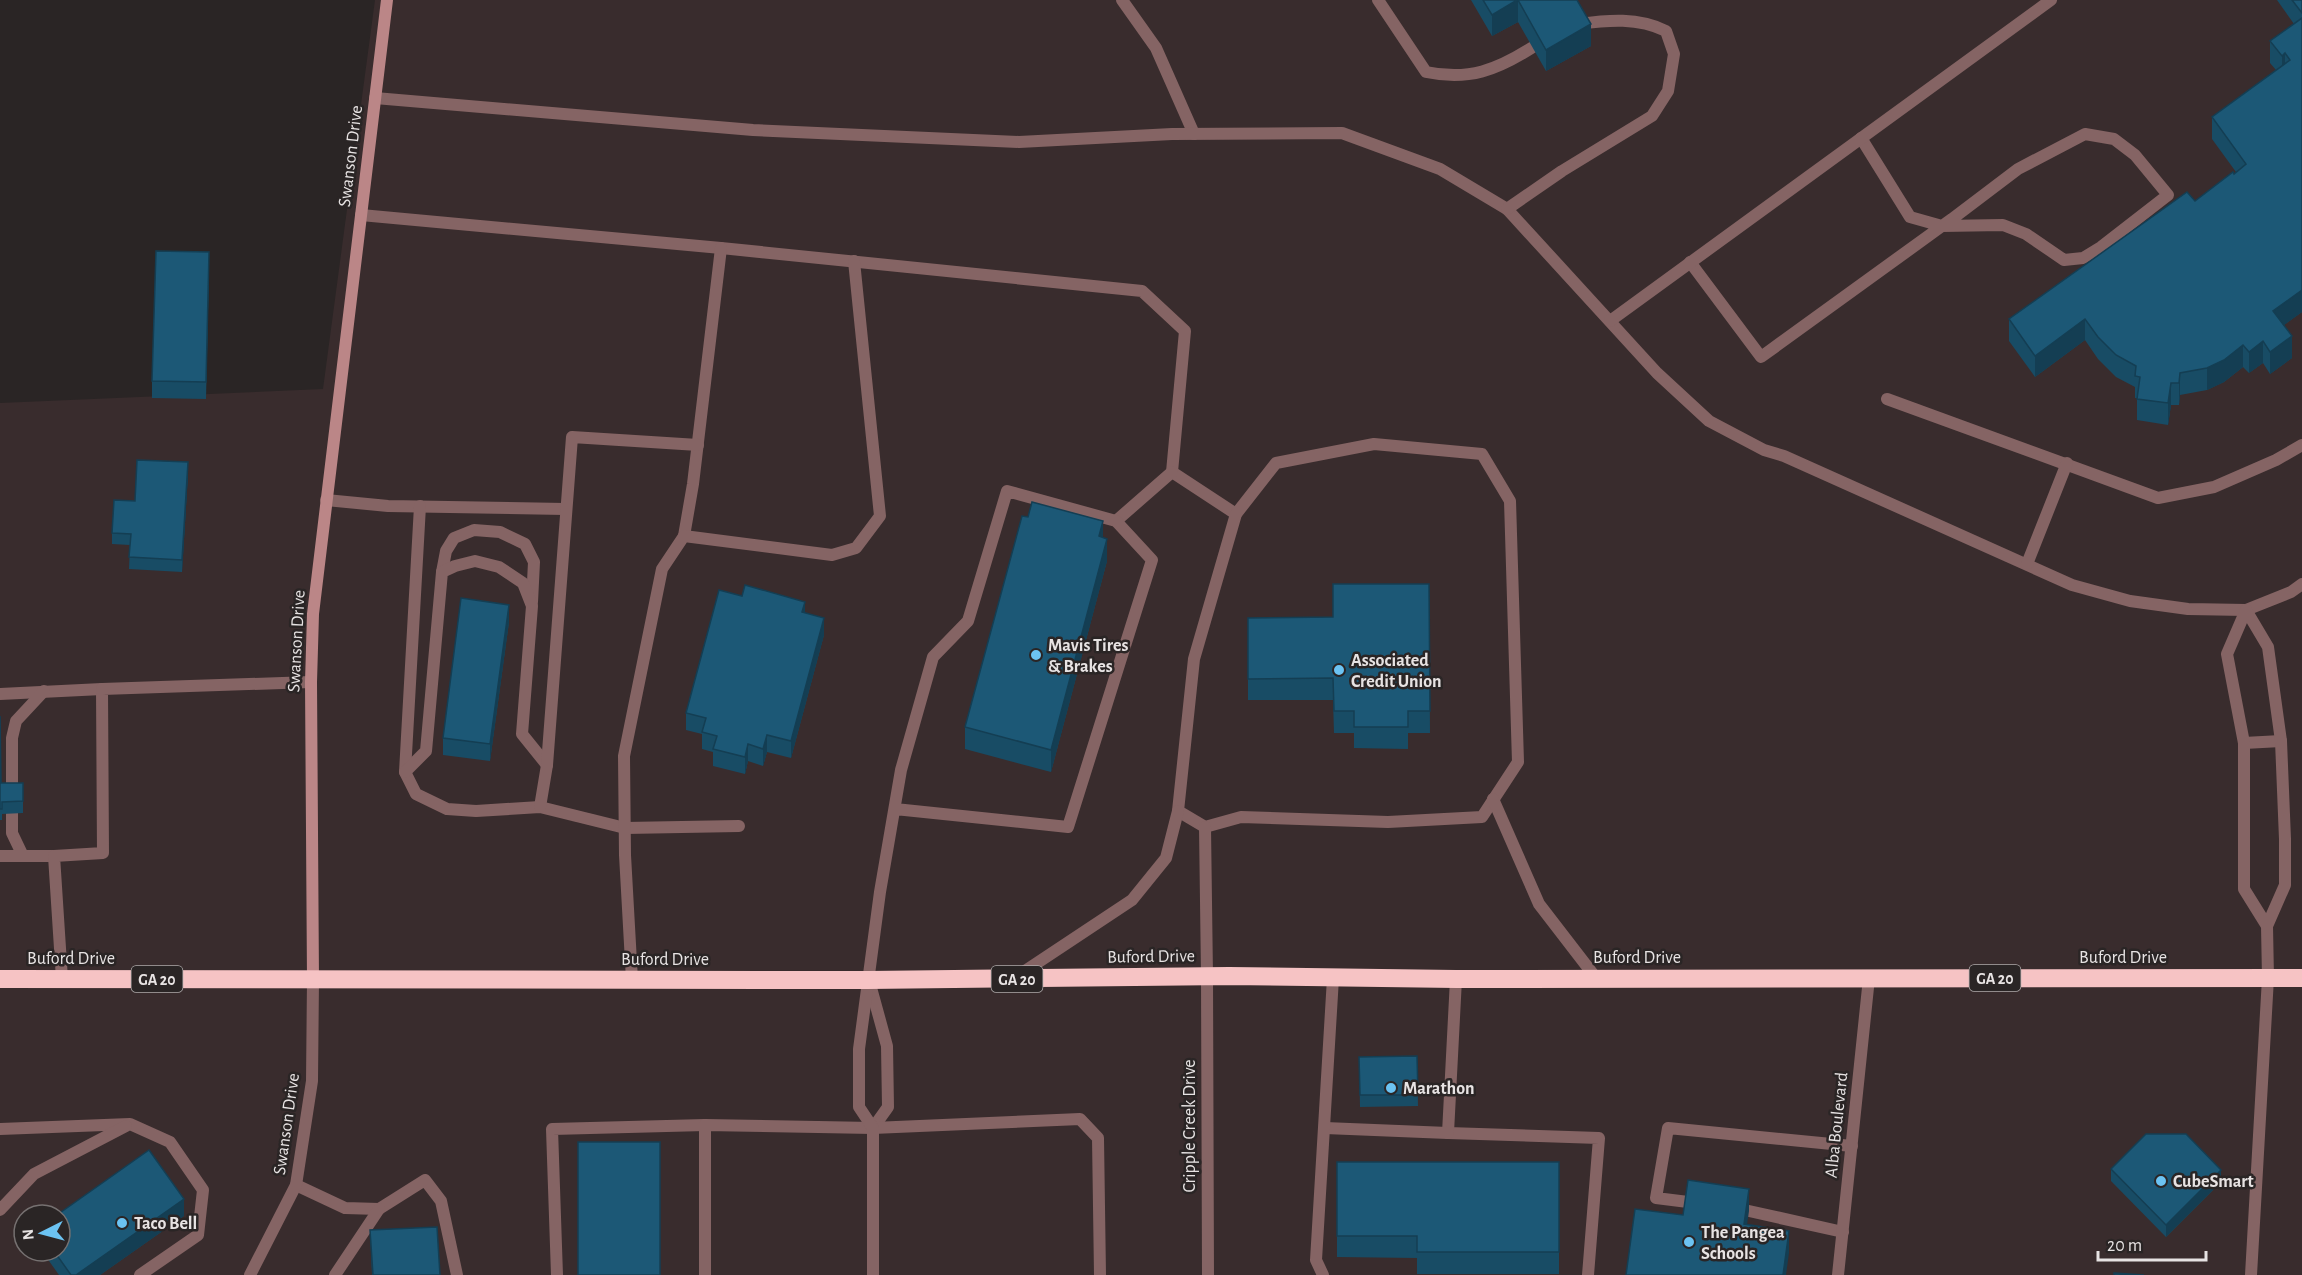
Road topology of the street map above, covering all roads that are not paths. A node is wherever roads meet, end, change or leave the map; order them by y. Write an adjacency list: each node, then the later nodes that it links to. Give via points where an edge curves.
1 (387, 0): 7 (street, Swanson Drive)
2 (1122, 0): 8 (street, via 1156,48)
3 (1378, 0): 6 (street, via 1426,72 1469,75 1505,65)
4 (2051, 0): 9 (street)
5 (1578, 24): 10 (street, via 1610,19 1651,24 1666,31 1674,54 1668,91 1652,116)
6 (1533, 47)
7 (375, 98): 8 (street, via 753,130 1019,142); 11 (street, Swanson Drive)
8 (1194, 135): 10 (street, via 1342,134 1440,169)
9 (1861, 138): 12 (street, via 1910,217); 15 (street)
10 (1507, 209): 16 (street)
11 (361, 214): 13 (street); 22 (street, Swanson Drive)
12 (1942, 226): 12 (street, via 2018,169 2085,134 2114,139 2135,155 2168,195 2083,258 2064,260 2026,234 2003,225); 15 (street, via 1761,357)
13 (721, 248): 14 (street); 18 (street)
14 (854, 261): 21 (street, via 1142,291 1185,330); 27 (street, via 880,516 856,549 832,555)
15 (1690, 262): 16 (street)
16 (1610, 321): 28 (street, via 1657,373 1709,421 1764,450)
17 (1887, 399): 20 (street)
18 (698, 445): 24 (street, via 572,437); 27 (street)
19 (2302, 445): 20 (street, via 2214,487 2158,498)
20 (2067, 463): 28 (street)
21 (1172, 472): 25 (street); 26 (street)
22 (326, 500): 23 (street); 33 (street, Swanson Drive, via 314,603)
23 (420, 506): 24 (street); 40 (street)
24 (565, 509): 39 (street)
25 (1236, 514): 42 (street, via 1276,463 1374,444 1482,454 1510,501 1515,631 1518,762); 45 (street, via 1194,659)
26 (1116, 521): 44 (street, via 1007,491 968,621 933,657 901,770); 44 (street, via 1152,560 1068,827)
27 (684, 536): 49 (street, via 662,569 652,608 624,756)
28 (2027, 564): 32 (street, via 2072,585 2130,601 2188,609)
29 (442, 572): 31 (street, via 474,561 499,567 523,583); 31 (street, via 446,551 454,538 474,530 500,532 525,544 534,562); 40 (street, via 426,751)
30 (2302, 584): 32 (street)
31 (532, 606): 39 (street, via 522,734)
32 (2246, 610): 37 (street, via 2268,647); 38 (street, via 2227,654)
33 (311, 682): 34 (street); 64 (street, Swanson Drive)
34 (102, 689): 35 (street); 52 (street, via 103,853)
35 (44, 691): 36 (street); 41 (street, via 16,721 12,738)
36 (0, 694)
37 (2281, 741): 38 (street); 53 (street, via 2285,885)
38 (2244, 743): 53 (street, via 2244,889)
39 (547, 765): 43 (street)
40 (405, 772): 43 (street, via 416,794 447,809)
41 (12, 795)
42 (1493, 799): 48 (street, via 1482,817 1388,822 1240,817); 56 (street, via 1539,904)
43 (540, 807): 49 (street)
44 (895, 809): 66 (street)
45 (1178, 811): 48 (street); 62 (street, via 1166,858 1132,900)
46 (12, 813): 51 (street, via 12,833)
47 (739, 826): 49 (street)
48 (1205, 827): 54 (street, Cripple Creek Drive)
49 (625, 828): 65 (street)
50 (0, 856): 51 (street)
51 (23, 856): 52 (street)
52 (54, 856): 61 (street)
53 (2267, 927): 58 (street)
54 (1207, 976): 55 (highway, Buford Drive / GA 20); 62 (highway, Buford Drive / GA 20); 88 (street, Cripple Creek Drive)
55 (1333, 978): 63 (highway, Buford Drive / GA 20); 70 (street)
56 (1596, 978): 57 (highway, Buford Drive / GA 20); 63 (highway, Buford Drive / GA 20)
57 (1869, 978): 58 (highway, Buford Drive / GA 20); 73 (street, Alba Boulevard)
58 (2268, 978): 59 (highway, Buford Drive / GA 20); 92 (street)
59 (2302, 978)
60 (0, 979): 61 (highway, Buford Drive / GA 20)
61 (62, 979): 64 (highway, Buford Drive / GA 20)
62 (1013, 979): 66 (highway, Buford Drive / GA 20)
63 (1456, 979): 72 (street)
64 (313, 980): 65 (highway, Buford Drive / GA 20); 74 (street, Swanson Drive, via 312,1081)
65 (632, 980): 66 (highway, Buford Drive / GA 20)
66 (868, 980): 69 (street, via 859,1049 860,1107); 69 (street, via 887,1046 888,1107)
67 (130, 1124): 71 (street); 77 (street, via 34,1174); 80 (street, via 170,1142 203,1190 198,1235)
68 (705, 1125): 69 (street); 84 (street, via 552,1129); 85 (street)
69 (873, 1128): 86 (street); 87 (street, via 1080,1119 1098,1138)
70 (1325, 1128): 72 (street); 89 (street, via 1316,1260)
71 (0, 1129)
72 (1448, 1133): 90 (street, via 1599,1138)
73 (1852, 1146): 75 (street, via 1668,1128 1656,1198); 79 (street, Alba Boulevard)
74 (296, 1185): 76 (street, via 345,1208); 81 (street, Swanson Drive)
75 (1688, 1202)
76 (379, 1209): 82 (street); 83 (street, via 426,1180 441,1201)
77 (0, 1210)
78 (1749, 1211): 79 (street)
79 (1843, 1232): 91 (street, Alba Boulevard)
80 (140, 1275)
81 (250, 1275)
82 (335, 1275)
83 (457, 1275)
84 (557, 1275)
85 (705, 1275)
86 (873, 1275)
87 (1100, 1275)
88 (1208, 1275)
89 (1323, 1275)
90 (1588, 1275)
91 (1838, 1275)
92 (2251, 1275)

